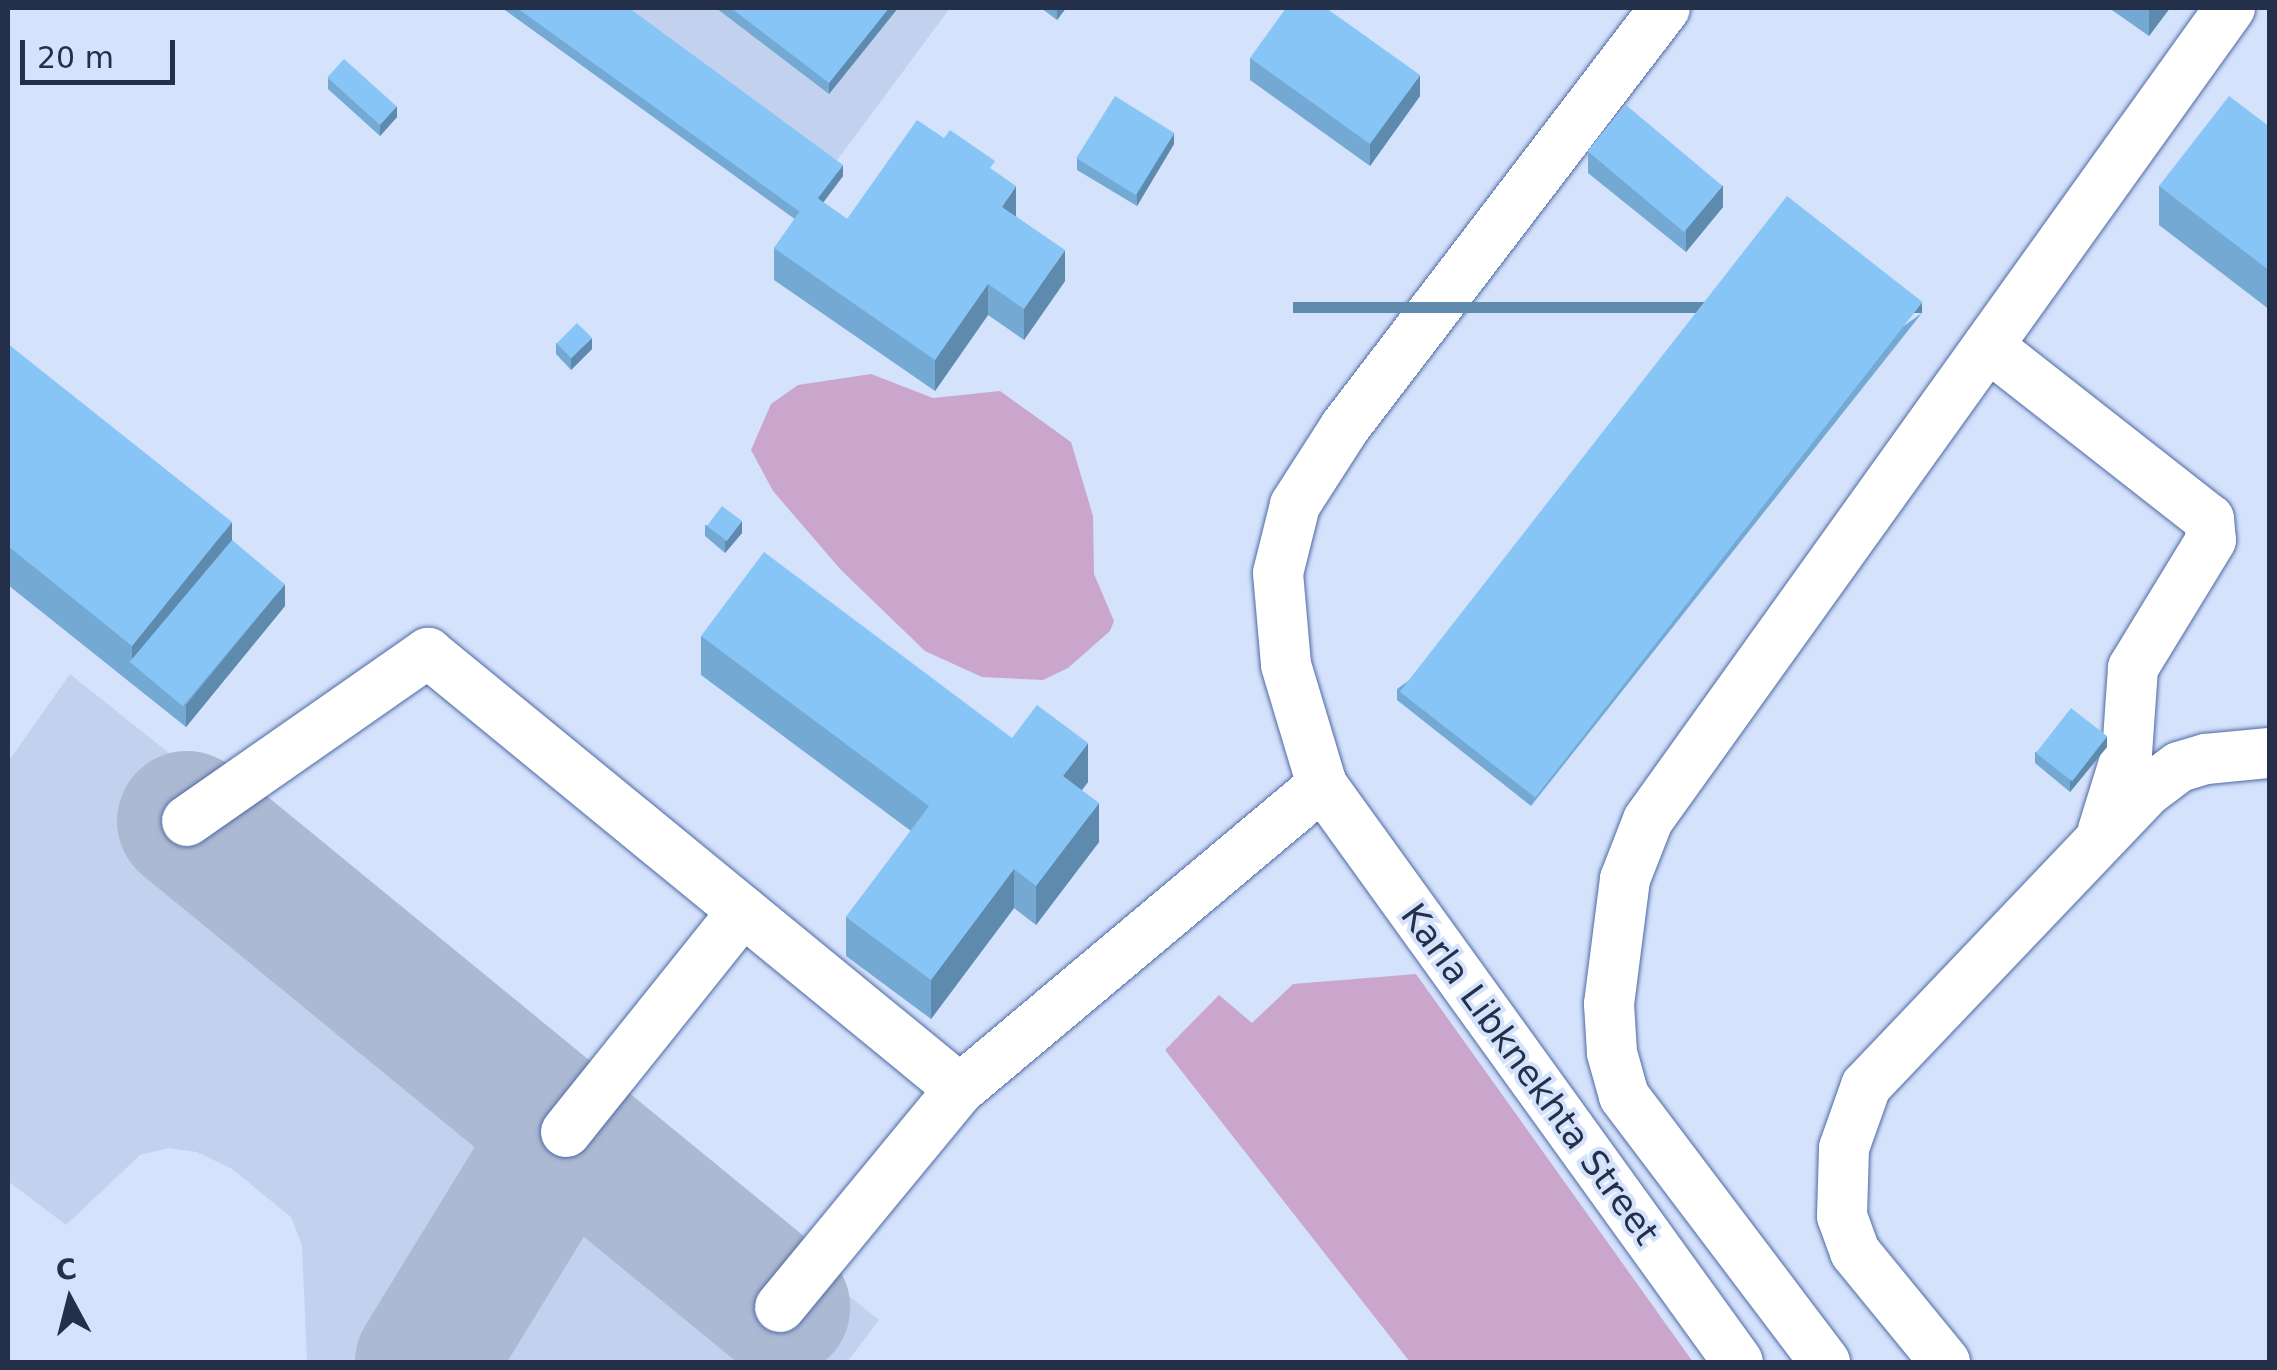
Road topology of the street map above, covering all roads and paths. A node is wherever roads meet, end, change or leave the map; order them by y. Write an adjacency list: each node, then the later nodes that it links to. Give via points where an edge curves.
1 (1665, 8): 5 (street, Karla Libknekhta Street, via 1345,427 1288,526 1278,574 1286,665)
2 (2230, 8): 3 (street)
3 (1988, 346): 7 (street, via 2208,519 2211,540 2133,668 2127,753); 13 (street, via 1648,820 1625,878 1614,942 1612,1053 1624,1096)
4 (2270, 753): 7 (street, via 2179,767)
5 (1322, 785): 9 (street); 12 (street, Karla Libknekhta Street)
6 (186, 821): 8 (street, via 428,652)
7 (2098, 844): 14 (street, via 1886,1062 1852,1117 1839,1184 1848,1234 1855,1252)
8 (743, 912): 9 (street); 10 (street)
9 (960, 1088): 11 (street)
10 (566, 1132)
11 (780, 1307)
12 (1738, 1362)
13 (1825, 1362)
14 (1944, 1362)

